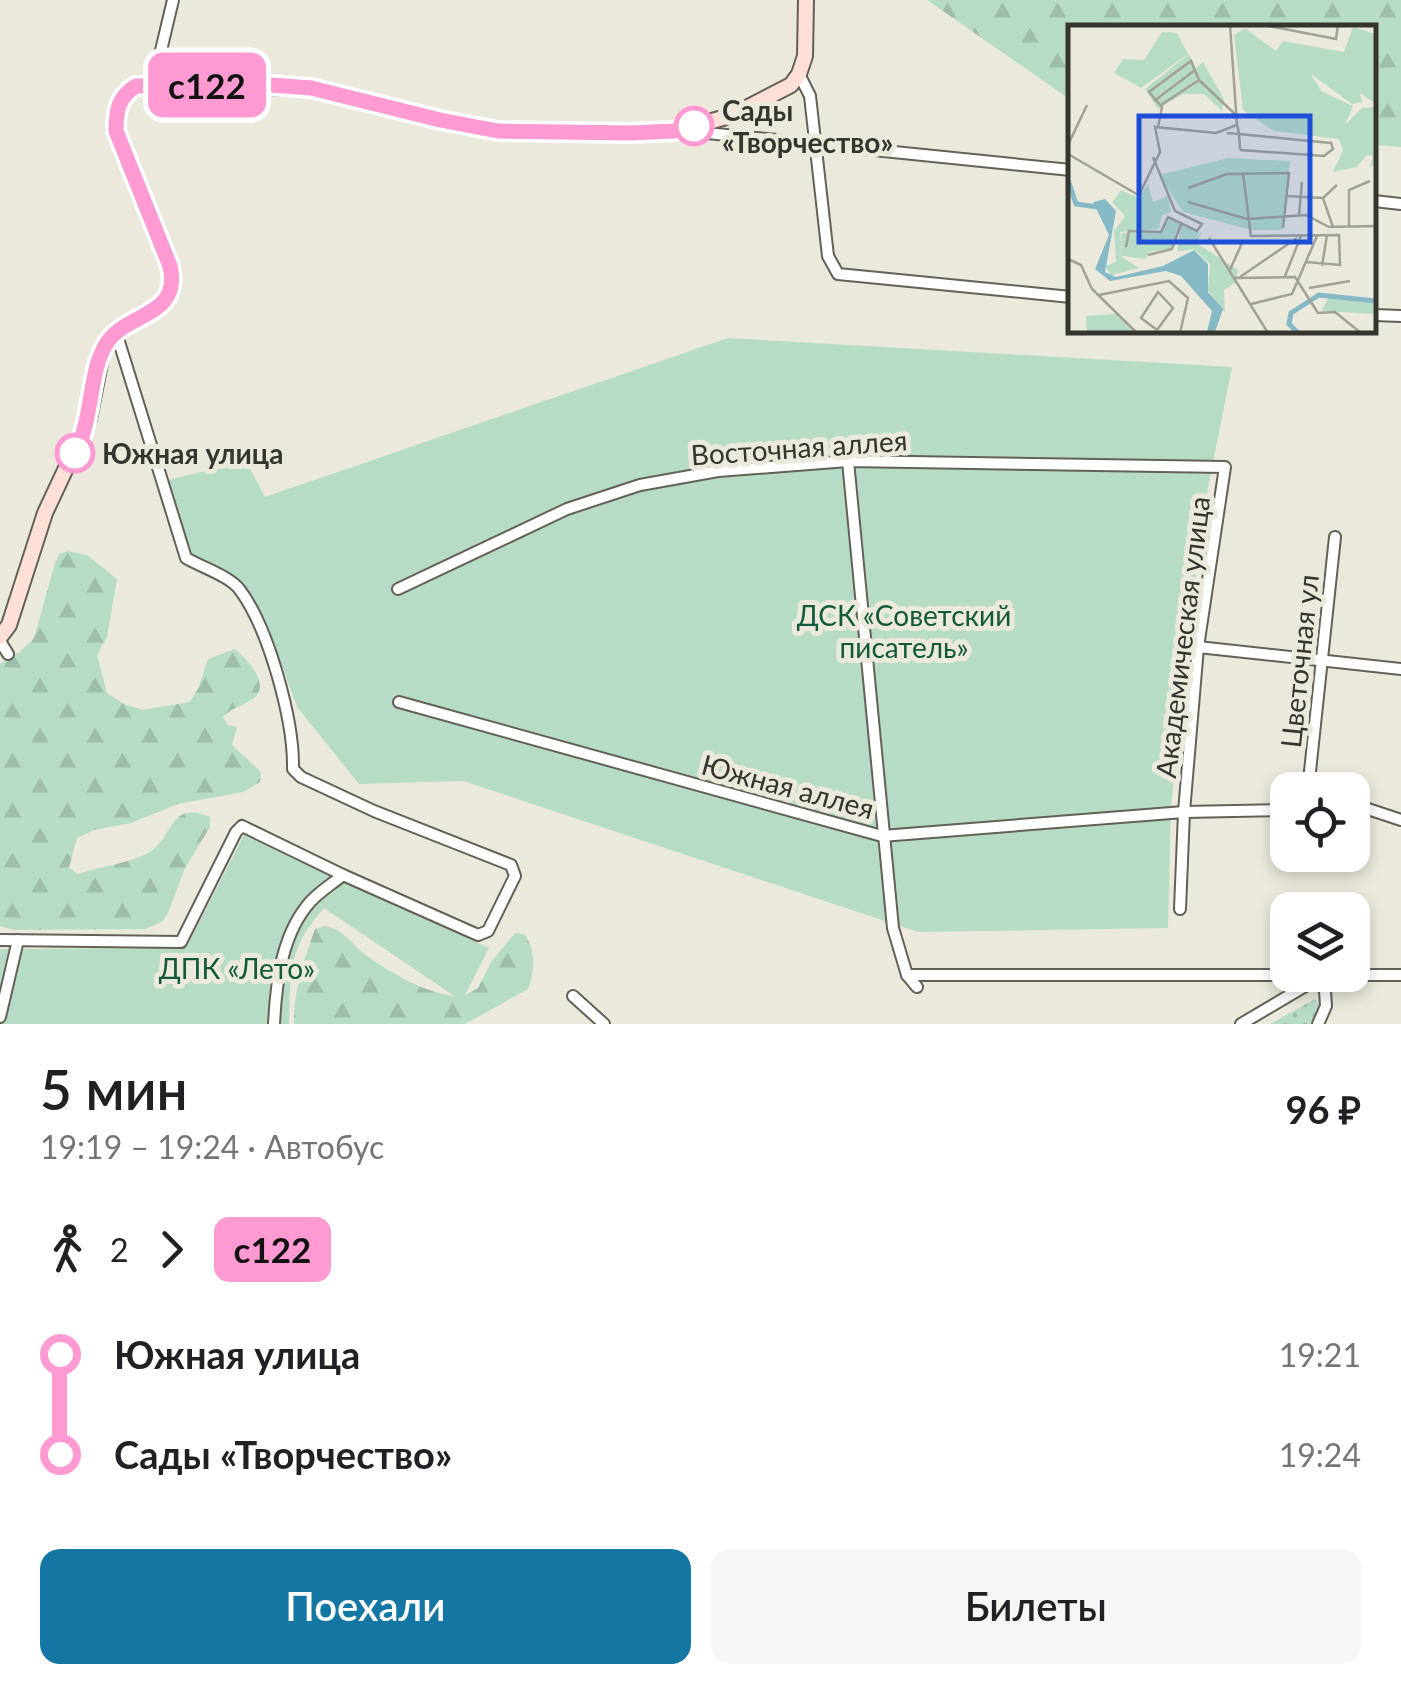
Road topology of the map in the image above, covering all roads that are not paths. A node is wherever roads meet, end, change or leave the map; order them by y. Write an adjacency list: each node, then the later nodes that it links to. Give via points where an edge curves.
1 (173, 0): 4 (street)
2 (804, 2): 3 (street)
3 (799, 74): 5 (street, via 779,93); 6 (street, via 810,96)
4 (153, 84): 5 (street, via 311,88 498,131); 13 (street, via 123,97 116,131 170,266 170,290 163,304)
5 (681, 130): 6 (street)
6 (816, 144): 7 (street); 10 (street, via 828,256 838,274)
7 (1068, 170)
8 (1376, 201): 9 (street)
9 (1401, 204)
10 (1068, 296)
11 (1376, 315): 12 (street)
12 (1401, 316)
13 (116, 332): 18 (street, via 100,358 82,440 45,513); 30 (street, via 186,558 238,587 280,684 293,769 511,866 515,876 488,932 478,935)
14 (848, 461): 15 (street, Восточная аллея); 17 (street, Восточная аллея, via 718,470 640,485 567,509); 29 (street)
15 (1225, 466): 19 (street, Академическая улица)
16 (1336, 537): 21 (street, Цветочная ул)
17 (398, 588)
18 (0, 639): 20 (street)
19 (1198, 647): 21 (street); 27 (street, Академическая улица)
20 (8, 654)
21 (1322, 660): 22 (street); 24 (street, Цветочная ул)
22 (1401, 669)
23 (399, 702): 29 (street, Южная аллея)
24 (1310, 772)
25 (1270, 810): 27 (street, Южная аллея)
26 (1370, 810): 28 (street)
27 (1180, 812): 29 (street, Южная аллея); 31 (street, Академическая улица)
28 (1401, 820)
29 (882, 836): 34 (street, via 893,928)
30 (343, 875): 33 (street, via 242,826 181,942); 43 (street, via 295,924 280,968)
31 (1180, 908)
32 (0, 940): 33 (street)
33 (18, 940): 42 (street)
34 (907, 975): 35 (street); 38 (street)
35 (1270, 975)
36 (1370, 975): 37 (street)
37 (1401, 975)
38 (917, 987)
39 (1295, 992): 45 (street)
40 (1325, 992): 46 (street)
41 (573, 996): 44 (street)
42 (0, 1017)
43 (274, 1024)
44 (604, 1024)
45 (1241, 1024)
46 (1318, 1024)

